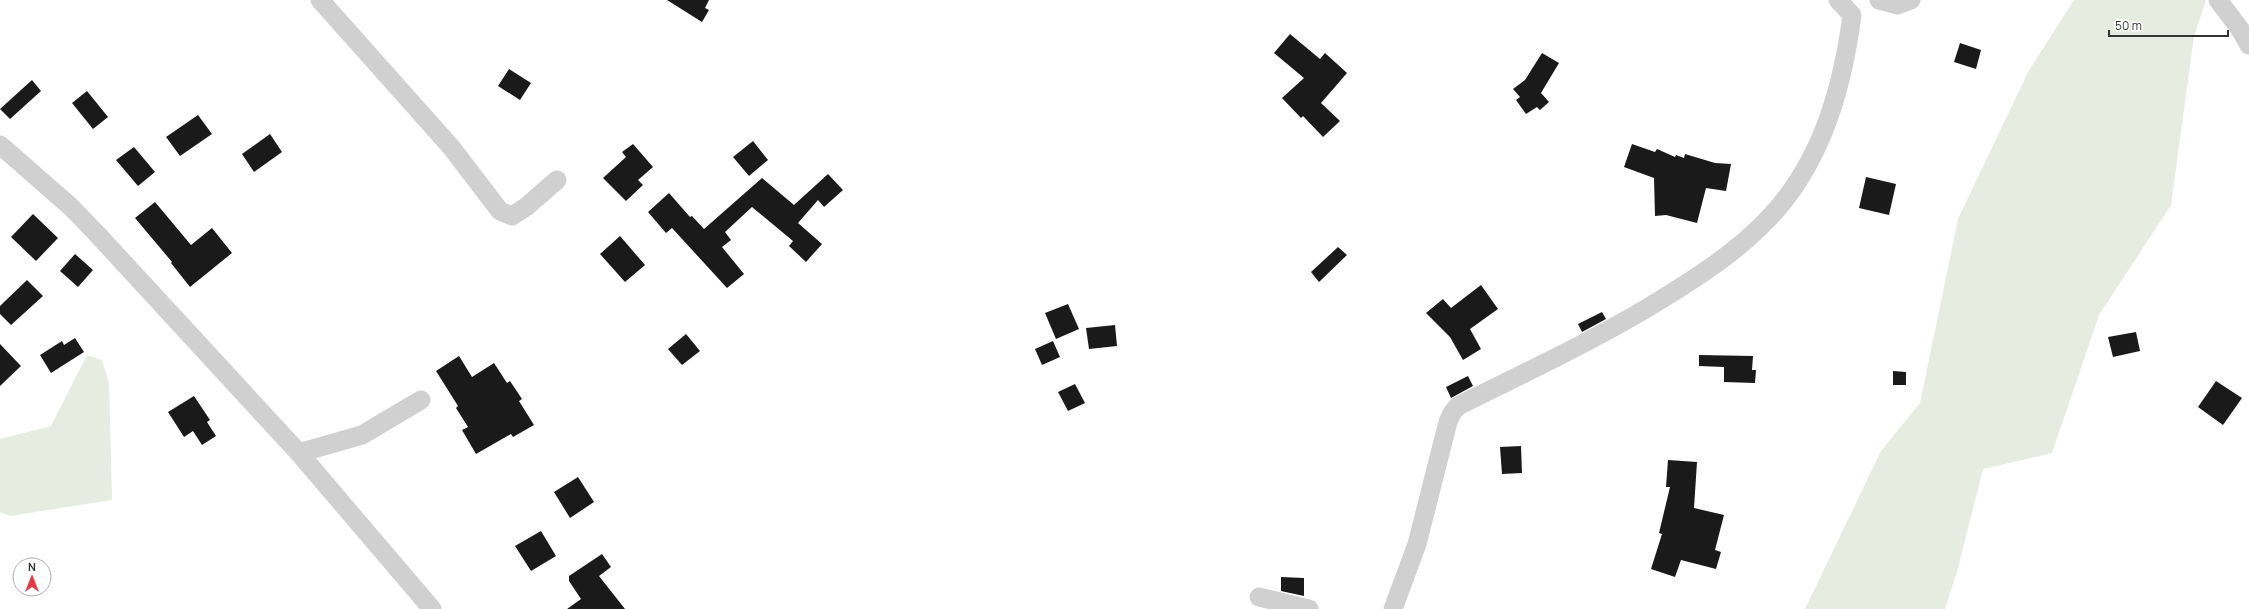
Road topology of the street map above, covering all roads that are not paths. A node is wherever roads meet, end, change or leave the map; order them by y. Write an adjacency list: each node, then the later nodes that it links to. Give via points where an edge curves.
1 (320, 0): 8 (street, via 451,147 500,211 512,216)
2 (1838, 0): 14 (street, via 1852,15 1847,55 1836,96 1812,157 1779,207 1749,238 1717,265 1571,352 1458,406 1448,422 1417,544)
3 (1879, 0): 4 (street, via 1898,5)
4 (1911, 0)
5 (2218, 0): 6 (street)
6 (2249, 45)
7 (0, 145): 10 (street, via 71,207)
8 (557, 180)
9 (421, 400): 10 (street, via 362,435)
10 (299, 453): 12 (street)
11 (1260, 596): 13 (street)
12 (432, 609)
13 (1309, 609)
14 (1393, 609)

